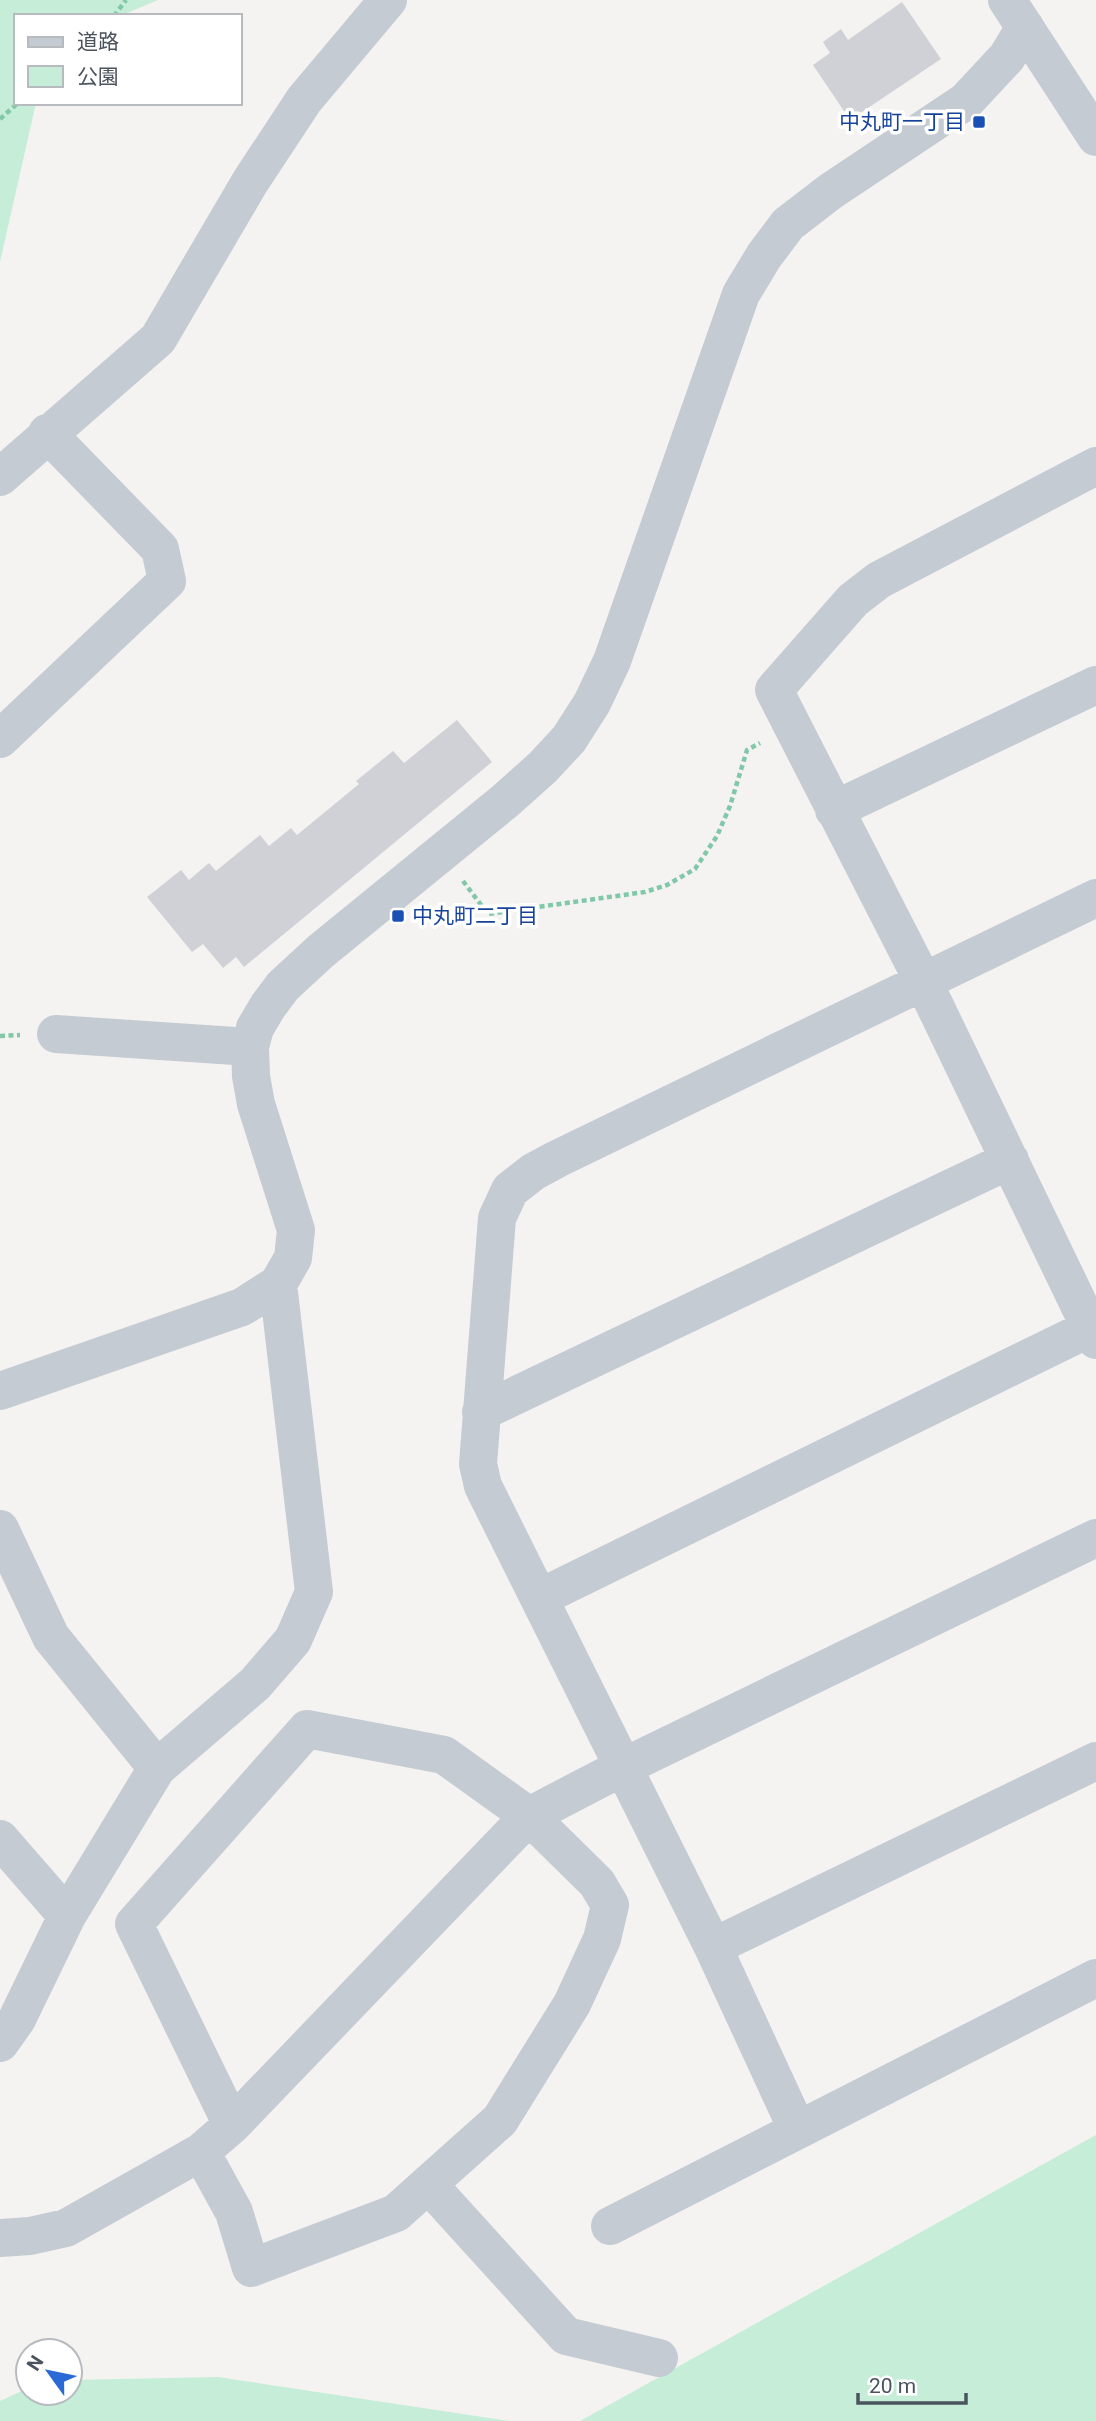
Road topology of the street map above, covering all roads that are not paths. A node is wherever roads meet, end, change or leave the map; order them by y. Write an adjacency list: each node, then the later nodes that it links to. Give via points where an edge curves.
1 (388, 0): 4 (street, via 304,100 158,340)
2 (1016, 14): 3 (street); 13 (street, via 1007,57 966,101 831,191 788,224 764,256 741,294 612,661 569,739 505,801 283,986 255,1028)
3 (1096, 137)
4 (47, 433): 6 (street); 8 (street, via 160,549 167,580)
5 (1096, 466): 9 (street, via 879,580 853,600 774,690)
6 (0, 477)
7 (1096, 685): 9 (street)
8 (0, 739)
9 (834, 810): 11 (street)
10 (1096, 898): 11 (street)
11 (923, 981): 14 (street); 18 (street, via 556,1159 510,1190 497,1218)
12 (56, 1034): 13 (street)
13 (250, 1047): 15 (street, via 256,1104 296,1230 293,1258)
14 (1010, 1160): 16 (street); 18 (street)
15 (278, 1284): 17 (street, via 242,1307); 24 (street, via 314,1592 293,1640 255,1684)
16 (1093, 1334): 21 (street)
17 (0, 1391)
18 (481, 1412): 21 (street, via 478,1464 483,1486)
19 (0, 1529): 24 (street, via 51,1637)
20 (1096, 1538): 23 (street)
21 (539, 1598): 23 (street)
22 (1096, 1761): 28 (street)
23 (623, 1767): 25 (street); 28 (street)
24 (157, 1768): 27 (street)
25 (528, 1816): 31 (street); 31 (street, via 444,1755 307,1729 134,1924); 34 (street, via 597,1882 610,1905 602,1939 572,2004 500,2120)
26 (0, 1839): 27 (street)
27 (67, 1916): 30 (street, via 18,2019)
28 (713, 1947): 32 (street)
29 (1096, 1978): 32 (street)
30 (0, 2043)
31 (232, 2125): 33 (street)
32 (797, 2129): 35 (street)
33 (201, 2152): 34 (street, via 234,2213 251,2268 396,2213); 36 (street, via 66,2228)
34 (428, 2184): 37 (street, via 566,2336)
35 (610, 2227)
36 (0, 2238)
37 (659, 2358)

